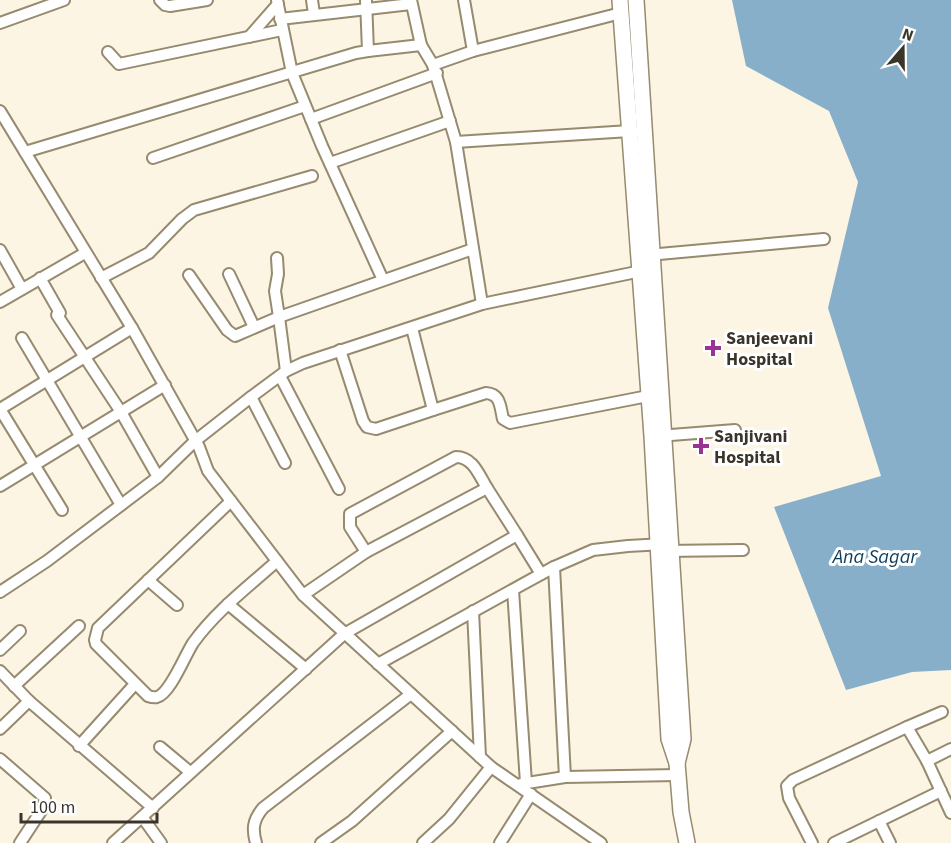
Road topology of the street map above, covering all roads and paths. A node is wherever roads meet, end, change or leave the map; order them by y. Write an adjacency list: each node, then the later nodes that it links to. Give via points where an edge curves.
1 (64, 0): 12 (street)
2 (160, 0): 3 (street, via 170,6)
3 (207, 0)
4 (312, 0): 11 (street)
5 (465, 0): 17 (street)
6 (636, 0): 36 (highway)
7 (278, 2): 13 (street); 14 (street)
8 (411, 2): 9 (street); 15 (street)
9 (367, 4): 11 (street); 16 (street)
10 (620, 6): 17 (street); 25 (highway)
11 (314, 14): 13 (street)
12 (0, 23)
13 (281, 25): 14 (street); 20 (street)
14 (249, 37): 18 (street, via 119,64)
15 (421, 45): 16 (street); 19 (street)
16 (368, 51): 20 (street)
17 (473, 51): 19 (street)
18 (108, 52)
19 (434, 69): 23 (street); 24 (street)
20 (292, 74): 21 (street); 27 (street)
21 (305, 106): 23 (street); 28 (street)
22 (0, 111): 27 (street)
23 (311, 119): 29 (street)
24 (450, 121): 26 (street); 29 (street)
25 (630, 131): 26 (street); 36 (highway)
26 (456, 142): 32 (street)
27 (25, 152): 34 (street)
28 (153, 158)
29 (330, 164): 41 (street)
30 (312, 176): 40 (street, via 194,210 149,253)
31 (824, 239): 36 (street)
32 (473, 249): 41 (street); 44 (street)
33 (0, 250): 42 (street)
34 (85, 252): 39 (street); 40 (street)
35 (277, 258): 45 (street)
36 (645, 262): 44 (street); 55 (highway); 62 (highway)
37 (229, 274): 46 (street)
38 (189, 275): 46 (street, via 231,335)
39 (40, 278): 42 (street); 51 (street)
40 (101, 278): 47 (street)
41 (384, 280): 45 (street)
42 (22, 289): 43 (street)
43 (0, 302)
44 (482, 304): 48 (street)
45 (279, 317): 46 (street); 52 (street)
46 (254, 327)
47 (132, 328): 51 (street); 54 (street)
48 (412, 328): 50 (street); 58 (street)
49 (22, 338): 53 (street)
50 (340, 350): 52 (street); 58 (street, via 367,427 376,429)
51 (86, 356): 53 (street); 59 (street)
52 (283, 374): 56 (street); 69 (street)
53 (46, 381): 57 (street); 61 (street)
54 (165, 385): 59 (street); 63 (street)
55 (648, 396): 58 (street, via 510,423 503,419 499,398 492,393); 62 (highway)
56 (251, 397): 63 (street); 64 (street)
57 (0, 409): 65 (street)
58 (433, 410)
59 (122, 412): 61 (street); 66 (street)
60 (735, 430): 62 (street)
61 (81, 436): 65 (street); 71 (street)
62 (658, 436): 74 (highway)
63 (195, 441): 66 (street); 70 (street, via 208,471)
64 (285, 463)
65 (33, 465): 67 (street); 72 (street)
66 (158, 477): 71 (street)
67 (0, 486)
68 (488, 488): 73 (street); 76 (street); 76 (street, via 472,463 456,457 350,514 350,527)
69 (339, 489)
70 (231, 501): 77 (street); 80 (street)
71 (121, 505): 82 (street)
72 (62, 510)
73 (517, 535): 79 (street); 89 (street)
74 (665, 547): 75 (street); 78 (street, via 593,550); 109 (highway, via 683,739)
75 (743, 550)
76 (366, 552): 83 (street)
77 (277, 561): 83 (street); 84 (street)
78 (554, 567): 79 (street); 111 (street)
79 (541, 574): 81 (street)
80 (148, 580): 85 (street); 94 (street, via 95,634 96,644)
81 (513, 590): 86 (street); 112 (street)
82 (0, 592)
83 (303, 595): 89 (street)
84 (228, 604): 92 (street); 94 (street, via 193,643 160,696 148,696)
85 (177, 605)
86 (473, 611): 91 (street); 105 (street)
87 (79, 626): 95 (street)
88 (20, 631): 90 (street)
89 (344, 634): 91 (street); 92 (street)
90 (0, 650)
91 (378, 664): 96 (street)
92 (306, 669): 110 (street)
93 (0, 671): 95 (street)
94 (135, 684): 102 (street)
95 (14, 686): 97 (street)
96 (411, 694): 101 (street); 122 (street, via 263,808 255,821)
97 (29, 701): 99 (street); 102 (street)
98 (942, 712): 100 (street)
99 (2, 724)
100 (907, 728): 106 (street); 128 (street, via 787,786)
101 (452, 731): 105 (street); 123 (street, via 352,821)
102 (79, 746): 115 (street)
103 (160, 747): 110 (street)
104 (951, 749): 106 (street)
105 (480, 757): 108 (street)
106 (927, 760): 113 (street)
107 (0, 761): 119 (street, via 45,798 43,808)
108 (491, 767): 112 (street); 124 (street, via 449,819)
109 (677, 769): 111 (street); 127 (highway)
110 (190, 772): 115 (street)
111 (565, 777): 112 (street)
112 (521, 784): 114 (street)
113 (941, 792): 116 (street); 118 (street)
114 (531, 794): 125 (street); 126 (street)
115 (153, 808): 117 (street)
116 (951, 813)
117 (143, 818): 120 (street); 121 (street)
118 (879, 821): 129 (street); 130 (street)
119 (20, 843)
120 (113, 843)
121 (161, 843)
122 (256, 843)
123 (321, 843)
124 (423, 843)
125 (500, 843)
126 (602, 843)
127 (687, 843)
128 (812, 843)
129 (834, 843)
130 (890, 843)

